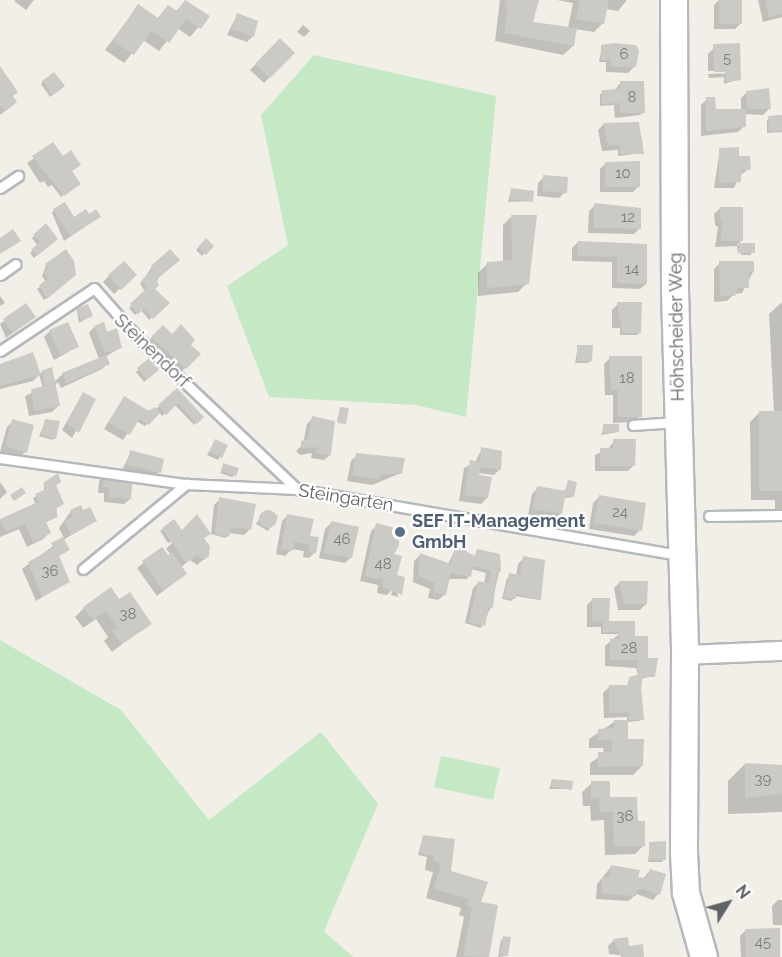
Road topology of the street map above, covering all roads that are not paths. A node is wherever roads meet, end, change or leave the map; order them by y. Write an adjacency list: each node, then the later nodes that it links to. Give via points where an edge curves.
1 (674, 0): 7 (main road, Höhscheider Weg)
2 (18, 176): 3 (lane)
3 (0, 188)
4 (16, 264): 5 (lane)
5 (0, 275)
6 (0, 351): 11 (lane, Steinendorf, via 94,288 139,339)
7 (679, 422): 8 (lane); 14 (main road, Höhscheider Weg)
8 (633, 424)
9 (0, 458): 10 (lane, Steingarten)
10 (186, 484): 11 (lane, Steingarten); 15 (lane)
11 (297, 489): 14 (lane, Steingarten)
12 (782, 515): 13 (lane)
13 (709, 516)
14 (682, 555): 17 (main road, Höhscheider Weg)
15 (83, 569)
16 (782, 651): 17 (street)
17 (685, 655): 18 (main road, Höhscheider Weg, via 686,893)
18 (704, 957)

